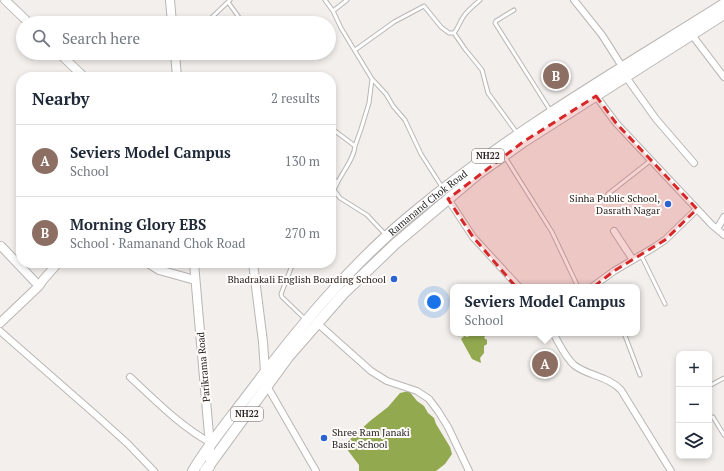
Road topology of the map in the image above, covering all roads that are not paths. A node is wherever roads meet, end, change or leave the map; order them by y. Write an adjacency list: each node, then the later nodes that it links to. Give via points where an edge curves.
1 (5, 0): 12 (street)
2 (170, 0): 13 (street)
3 (325, 0): 10 (lane)
4 (347, 0): 10 (lane)
5 (480, 0): 18 (lane, via 469,9)
6 (574, 0): 25 (street, via 595,27)
7 (229, 1): 14 (lane); 15 (lane)
8 (724, 4): 25 (highway, Ramanand Chok Road / NH22)
9 (514, 10): 29 (lane, via 496,23)
10 (333, 11): 16 (lane)
11 (724, 14): 19 (highway, Ramanand Chok Road / NH22)
12 (22, 16)
13 (171, 16)
14 (213, 16)
15 (239, 16)
16 (335, 16)
17 (336, 17): 20 (lane)
18 (454, 33): 20 (lane, via 449,33 441,27 424,6 394,22); 31 (lane, via 482,70 488,93)
19 (692, 35): 25 (highway, Ramanand Chok Road / NH22); 26 (street)
20 (355, 50): 27 (lane)
21 (67, 60): 23 (street)
22 (175, 60): 24 (street)
23 (79, 72)
24 (176, 72)
25 (624, 73): 28 (highway, Ramanand Chok Road / NH22); 29 (highway, Ramanand Chok Road / NH22); 35 (street, via 656,119)
26 (724, 77)
27 (372, 79): 32 (lane, via 369,103); 37 (lane, via 405,120 421,154)
28 (596, 96): 33 (highway, Ramanand Chok Road / NH22); 34 (street, via 616,123)
29 (552, 112): 31 (highway, Ramanand Chok Road / NH22)
30 (336, 132): 32 (lane)
31 (518, 135): 37 (highway, Ramanand Chok Road / NH22)
32 (354, 146): 36 (lane, via 353,154)
33 (504, 156): 40 (highway, Ramanand Chok Road / NH22); 59 (lane, via 552,232)
34 (651, 160): 39 (lane); 41 (street)
35 (694, 163)
36 (337, 182)
37 (443, 189): 46 (highway, Ramanand Chok Road / NH22)
38 (336, 193): 46 (lane, via 367,215)
39 (608, 194)
40 (448, 199): 58 (street, via 473,237); 63 (highway, Ramanand Chok Road / NH22, via 394,244)
41 (697, 209): 43 (street); 48 (street, via 665,240)
42 (724, 217): 43 (street)
43 (717, 229): 45 (street)
44 (614, 231): 49 (street)
45 (724, 235)
46 (387, 236): 63 (highway, Ramanand Chok Road / NH22, via 344,279)
47 (1, 246): 50 (street)
48 (642, 255): 49 (street); 62 (lane)
49 (632, 260): 60 (street)
50 (16, 262)
51 (22, 268): 61 (street)
52 (53, 268): 61 (street)
53 (155, 268): 57 (street)
54 (194, 268): 57 (street, Parikrama Road)
55 (254, 268): 68 (street)
56 (291, 268): 63 (lane, via 282,297)
57 (195, 280): 76 (street, Parikrama Road)
58 (516, 284)
59 (577, 284)
60 (601, 284)
61 (39, 286): 64 (street)
62 (665, 304)
63 (312, 321): 68 (highway, Ramanand Chok Road / NH22); 73 (highway, Ramanand Chok Road / NH22); 81 (street, via 371,371 387,381 417,391 429,399 448,427)
64 (0, 323)
65 (0, 331): 78 (street, via 128,444)
66 (555, 336): 82 (street, via 575,366 610,381 621,390)
67 (625, 336): 69 (lane)
68 (265, 372): 73 (street); 76 (highway, Ramanand Chok Road)
69 (640, 375)
70 (130, 378): 76 (street)
71 (724, 378): 72 (lane)
72 (712, 384)
73 (267, 388): 77 (highway, Ramanand Chok Road / NH22); 80 (street)
74 (713, 416): 75 (lane)
75 (724, 435)
76 (209, 444): 77 (street, Parikrama Road); 79 (highway, Ramanand Chok Road)
77 (209, 469)
78 (154, 471)
79 (193, 471)
80 (316, 471)
81 (469, 471)
82 (671, 471)

